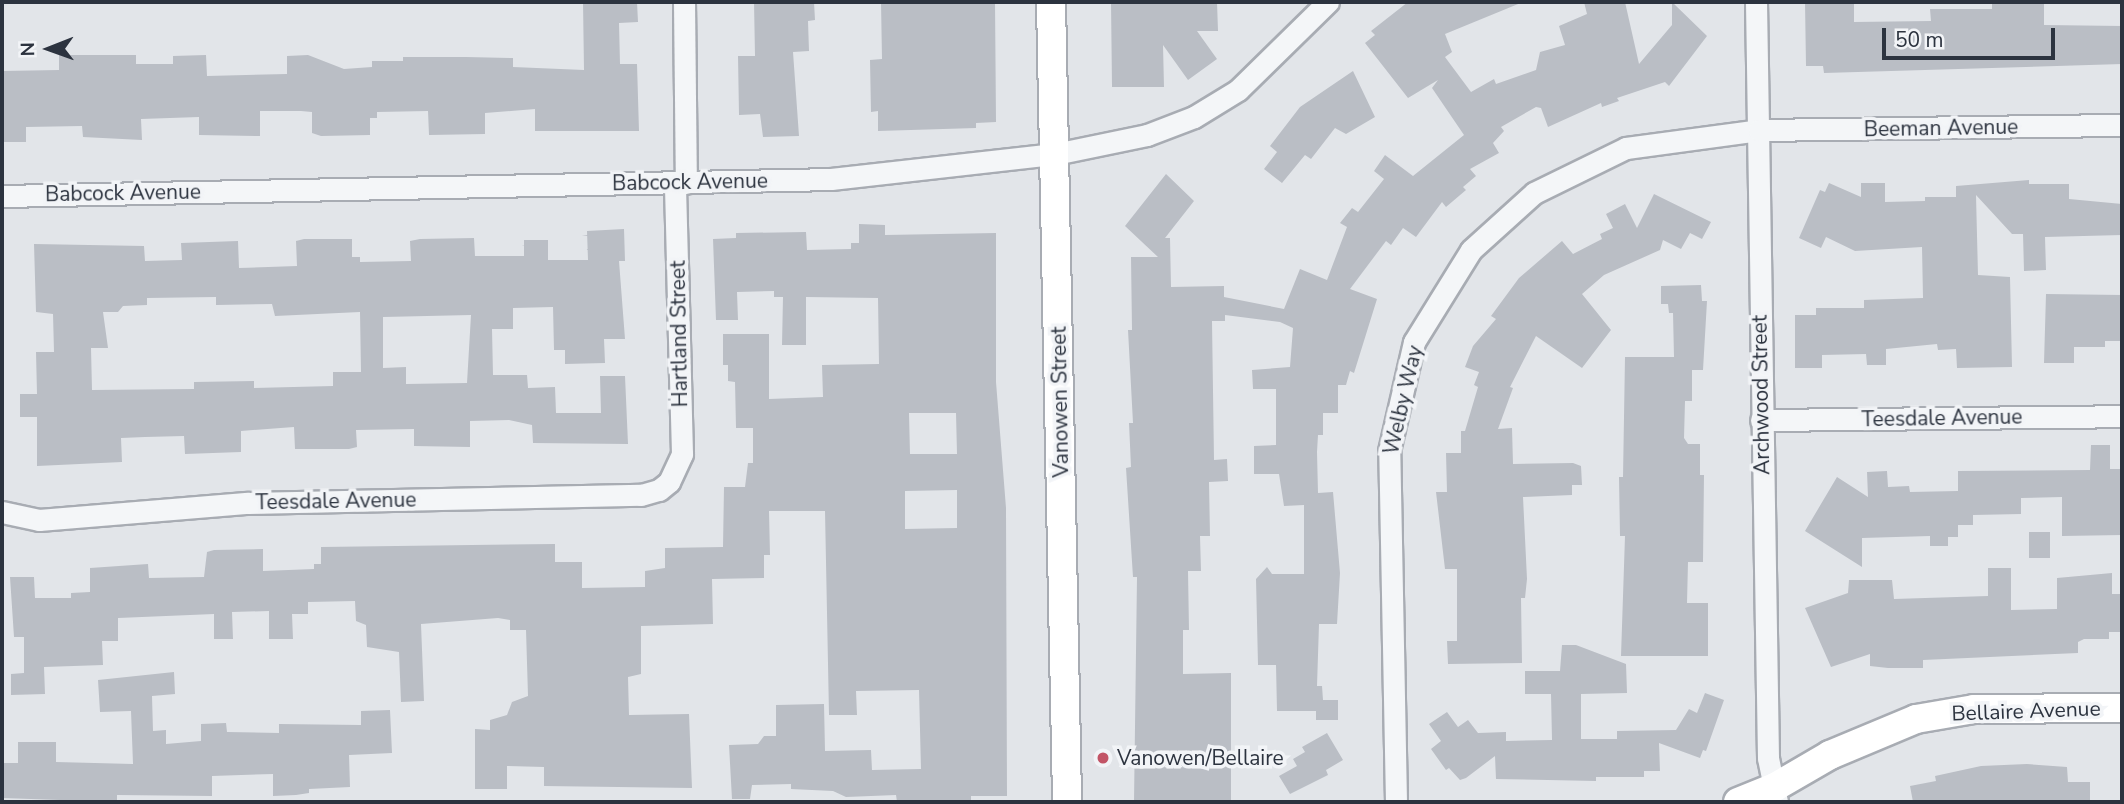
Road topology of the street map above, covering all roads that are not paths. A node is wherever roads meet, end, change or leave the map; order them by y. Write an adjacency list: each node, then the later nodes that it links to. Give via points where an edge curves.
1 (684, 2): 8 (street, Hartland Street)
2 (1051, 2): 7 (main road, Vanowen Street)
3 (1328, 2): 7 (street, Babcock Avenue, via 1238,90 1194,117 1147,135)
4 (1756, 2): 6 (street, Archwood Street)
5 (2122, 125): 6 (street, Beeman Avenue)
6 (1759, 130): 11 (street, Archwood Street); 17 (street, Welby Way, via 1626,148 1534,193 1471,250 1414,342 1389,451)
7 (1055, 153): 8 (street, Babcock Avenue, via 831,179); 16 (main road, Vanowen Street)
8 (680, 183): 9 (street, Babcock Avenue); 12 (street, Hartland Street, via 682,454)
9 (2, 195)
10 (2122, 416): 11 (street, Teesdale Avenue)
11 (1761, 420): 15 (street, Archwood Street, via 1768,758)
12 (669, 482): 13 (street, Teesdale Avenue, via 641,495 248,503 39,520)
13 (2, 512)
14 (2122, 708): 15 (main road, Bellaire Avenue, via 1974,709 1916,719 1830,755)
15 (1776, 795): 18 (main road, Bellaire Avenue)
16 (1067, 802)
17 (1396, 802)
18 (1738, 802)

